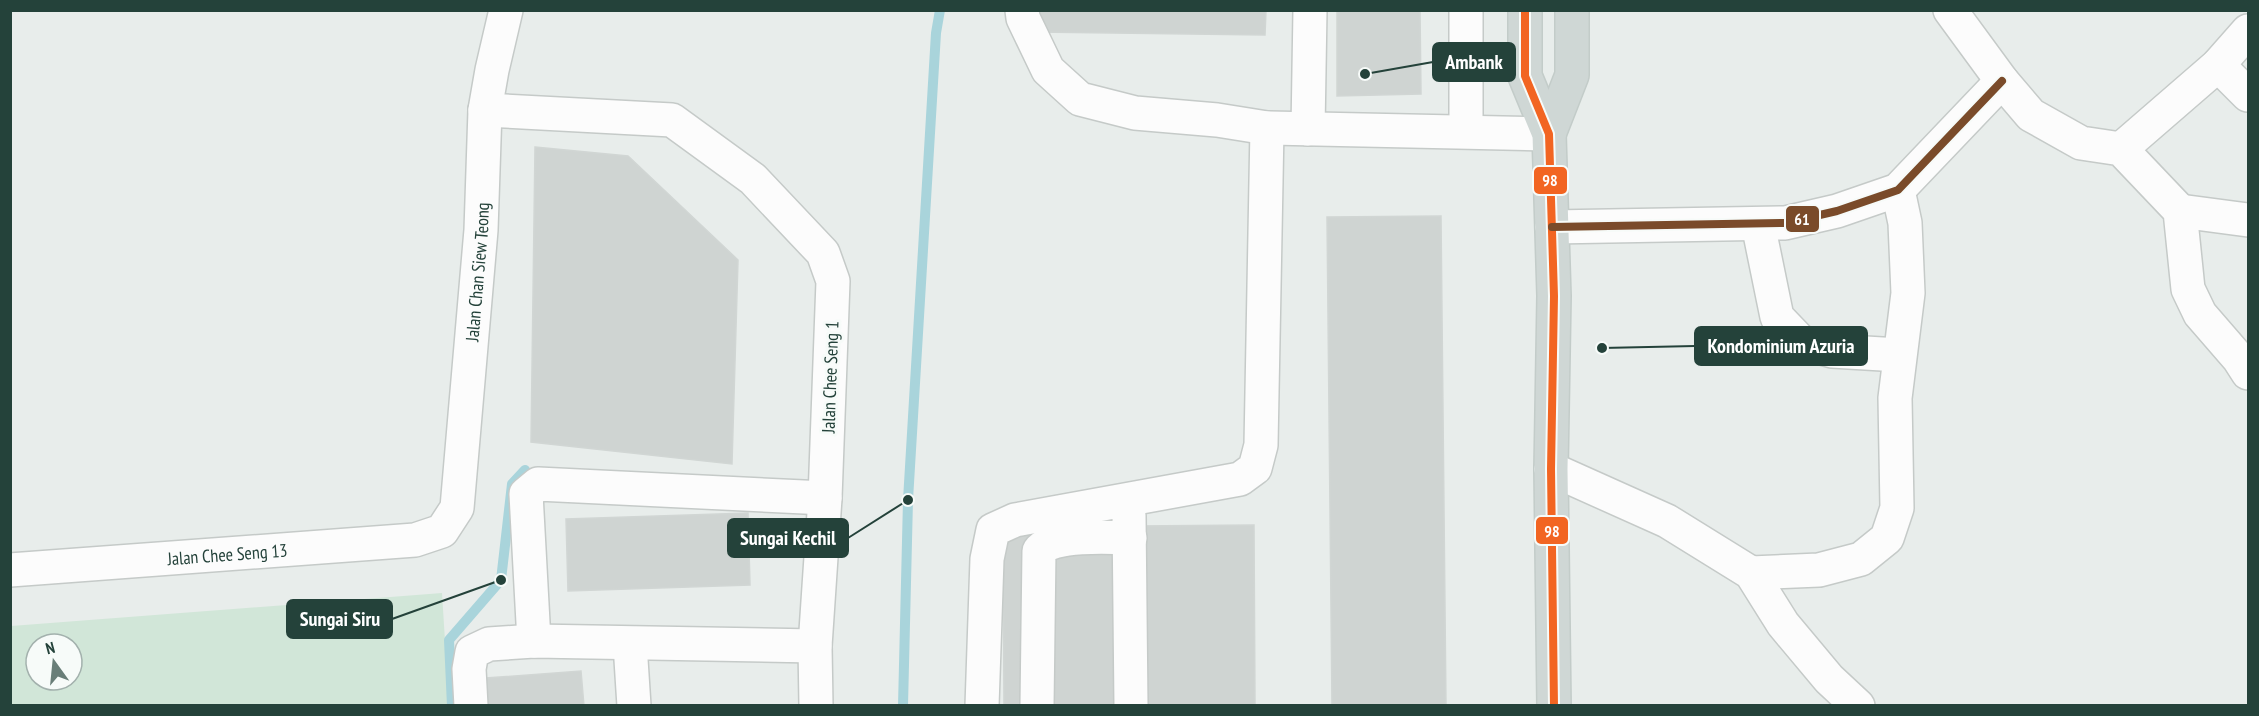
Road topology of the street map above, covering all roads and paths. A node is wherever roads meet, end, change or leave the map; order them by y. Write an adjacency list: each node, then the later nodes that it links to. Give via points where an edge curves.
1 (506, 10): 12 (street, Jalan Chan Siew Teong)
2 (1022, 10): 13 (street, via 1048,70 1080,99 1136,113)
3 (1310, 10): 14 (street)
4 (1466, 10): 15 (street)
5 (1525, 10): 16 (main road, via 1525,76)
6 (1572, 10): 16 (main road, via 1572,75)
7 (1950, 10): 10 (street)
8 (2248, 31): 9 (street)
9 (2218, 65): 11 (street); 17 (street)
10 (2002, 81): 17 (street, via 2031,115 2081,143); 18 (street)
11 (2248, 95)
12 (485, 110): 26 (street, Jalan Chee Seng 1, via 672,120 753,179 823,253 833,281); 28 (street, Jalan Chan Siew Teong, via 481,230 457,508)
13 (1268, 128): 14 (street); 27 (street, via 1261,445 1255,468 1240,479)
14 (1308, 129): 15 (street)
15 (1466, 130): 16 (street)
16 (1549, 134): 22 (main road)
17 (2121, 149): 19 (street)
18 (1899, 190): 21 (street, via 1837,211 1785,223); 23 (street, via 1905,223 1908,293)
19 (2180, 211): 20 (street); 24 (street, via 2188,289 2200,314)
20 (2248, 220)
21 (1758, 224): 22 (street); 23 (street, via 1777,317 1800,342 1832,351)
22 (1552, 227): 25 (main road)
23 (1899, 355): 31 (street, via 1895,398 1897,508 1887,538 1861,559 1819,570)
24 (2248, 373)
25 (1551, 469): 31 (street, via 1667,521); 41 (main road)
26 (825, 498): 32 (street, via 538,484 526,494); 34 (street, Jalan Chee Seng 1)
27 (1129, 499): 29 (street); 38 (street, via 1015,520 993,530 987,559)
28 (442, 531): 30 (street, Jalan Chee Seng 13, via 406,541)
29 (1131, 538): 39 (street, via 1064,540 1039,551); 40 (street)
30 (10, 570)
31 (1751, 573): 42 (street, via 1783,624 1829,679)
32 (534, 641): 33 (street); 35 (street, via 489,644 472,652)
33 (630, 644): 34 (street); 36 (street)
34 (815, 646): 37 (street, Jalan Chee Seng 1)
35 (471, 705)
36 (634, 705)
37 (816, 705)
38 (982, 705)
39 (1037, 705)
40 (1131, 705)
41 (1554, 705)
42 (1858, 705)

